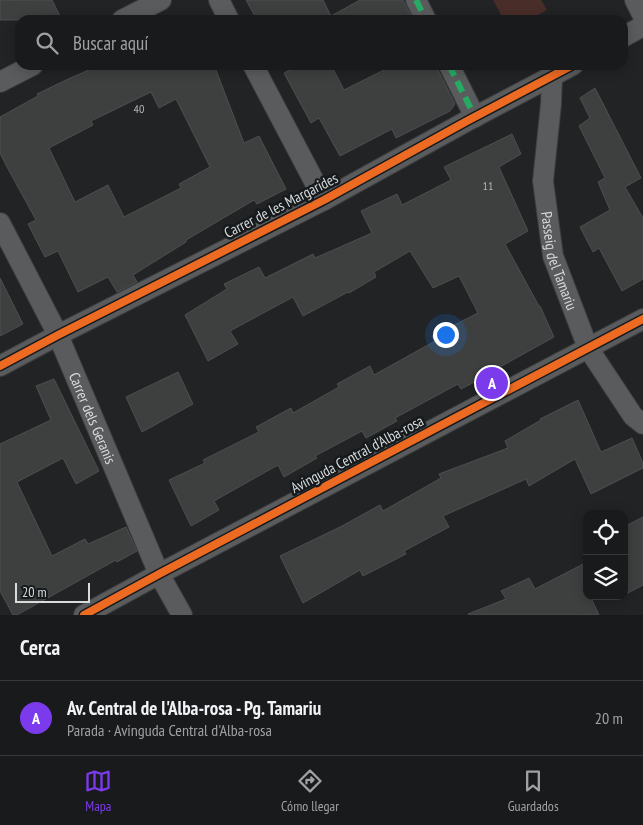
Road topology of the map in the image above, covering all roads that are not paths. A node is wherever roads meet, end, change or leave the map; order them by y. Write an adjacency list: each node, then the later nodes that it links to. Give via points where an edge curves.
1 (161, 0): 5 (street)
2 (219, 0): 6 (street)
3 (416, 0): 7 (street)
4 (635, 0): 8 (street)
5 (132, 15)
6 (226, 15)
7 (424, 15)
8 (643, 16)
9 (643, 26): 10 (street)
10 (628, 34)
11 (23, 70): 16 (street)
12 (256, 70): 18 (street)
13 (452, 70): 17 (street)
14 (564, 70): 15 (street, Carrer de les Margarides)
15 (552, 77): 17 (street, Carrer de les Margarides); 22 (street, Passeig del Tamariu, via 543,181 545,200 553,256)
16 (0, 82)
17 (475, 117): 18 (street, Carrer de les Margarides)
18 (324, 200): 21 (street, Carrer de les Margarides)
19 (0, 223): 21 (street, Carrer dels Geranis)
20 (643, 319): 22 (street, Avinguda Central d'Alba-rosa)
21 (58, 335): 23 (street, Carrer de les Margarides); 25 (street, Carrer dels Geranis)
22 (588, 348): 24 (street, Passeig del Tamariu, via 633,416); 25 (street, Avinguda Central d'Alba-rosa)
23 (0, 366)
24 (643, 424)
25 (159, 574): 26 (street, Avinguda Central d'Alba-rosa); 27 (street, Carrer dels Geranis)
26 (84, 615)
27 (182, 615)

